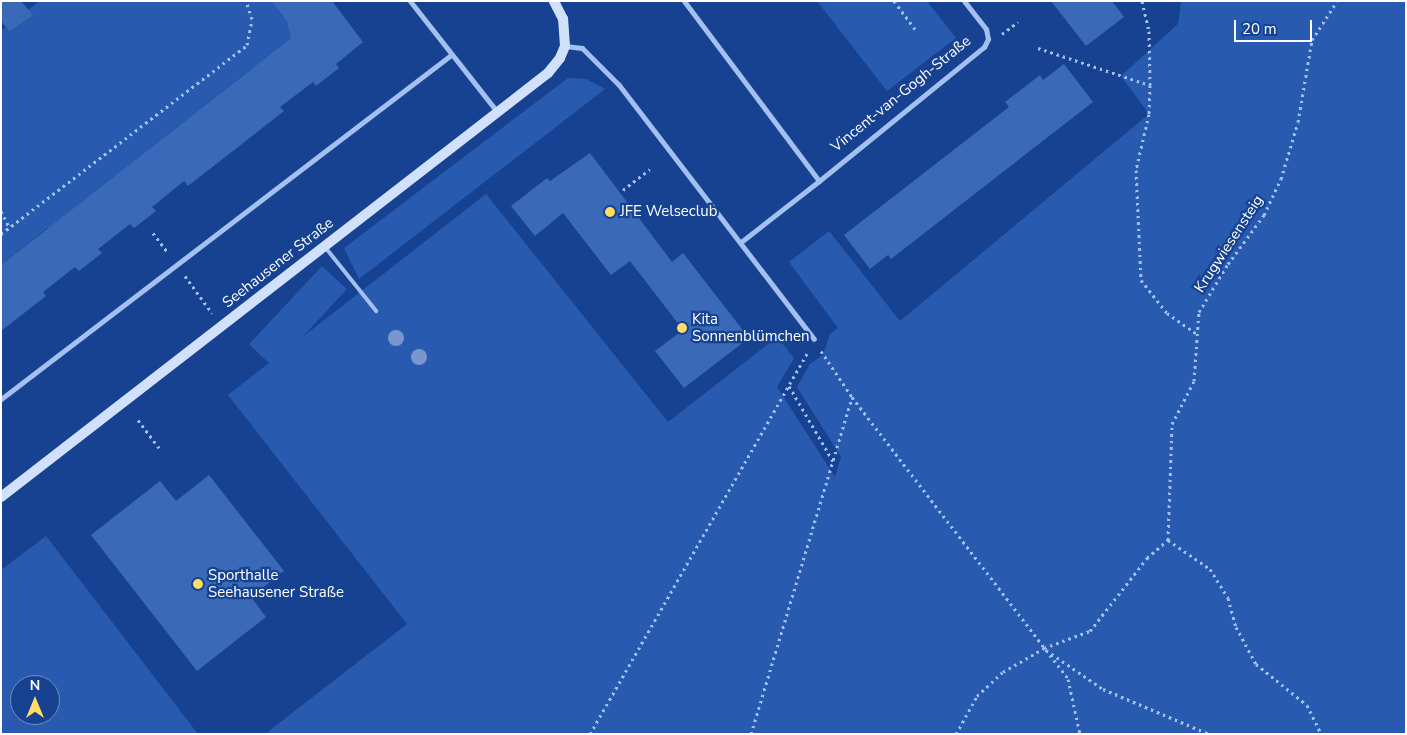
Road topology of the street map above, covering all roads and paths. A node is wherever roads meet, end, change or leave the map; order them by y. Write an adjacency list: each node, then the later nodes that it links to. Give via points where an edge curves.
1 (246, 1): 19 (path, via 252,19 247,45)
2 (410, 1): 12 (street)
3 (554, 1): 10 (street, via 563,18)
4 (684, 1): 16 (street)
5 (894, 1): 9 (path)
6 (964, 1): 16 (street, Vincent-van-Gogh-Straße, via 986,29 988,39 984,47)
7 (1142, 1): 13 (path, via 1148,31)
8 (1338, 1): 27 (path, Krugwiesensteig, via 1312,40 1298,122 1281,179 1264,215 1228,264 1199,312)
9 (917, 31)
10 (564, 46): 14 (street, Seehausener Straße, via 560,58 548,73); 22 (street, via 582,48 619,85)
11 (1038, 48): 13 (path)
12 (451, 55): 14 (street); 24 (street)
13 (1150, 85): 27 (path, via 1149,114 1136,170 1141,280 1167,312)
14 (498, 113): 23 (street, Seehausener Straße)
15 (650, 168): 17 (path)
16 (819, 180): 22 (street, Vincent-van-Gogh-Straße)
17 (623, 190)
18 (1, 211): 19 (path)
19 (9, 227): 21 (path)
20 (154, 233): 24 (path)
21 (1, 234)
22 (741, 242): 28 (street)
23 (325, 246): 25 (lane); 26 (street, Seehausener Straße)
24 (178, 266): 26 (path); 31 (street)
25 (376, 311)
26 (222, 325): 35 (street, Seehausener Straße)
27 (1198, 335): 36 (path, Krugwiesensteig, via 1194,381 1172,424)
28 (814, 339): 29 (path); 30 (path)
29 (789, 386): 34 (path); 38 (path)
30 (852, 397): 34 (path); 37 (path)
31 (1, 399)
32 (138, 420): 33 (path)
33 (160, 448)
34 (834, 463): 39 (path)
35 (1, 497)
36 (1168, 540): 37 (path, via 1147,558 1090,631); 43 (path, via 1210,569 1228,598 1236,627 1256,664 1306,705)
37 (1044, 648): 40 (path, via 1003,672 977,696); 41 (path, via 1068,679); 42 (path, via 1103,689)
38 (590, 734)
39 (751, 734)
40 (956, 734)
41 (1080, 734)
42 (1209, 734)
43 (1321, 734)

